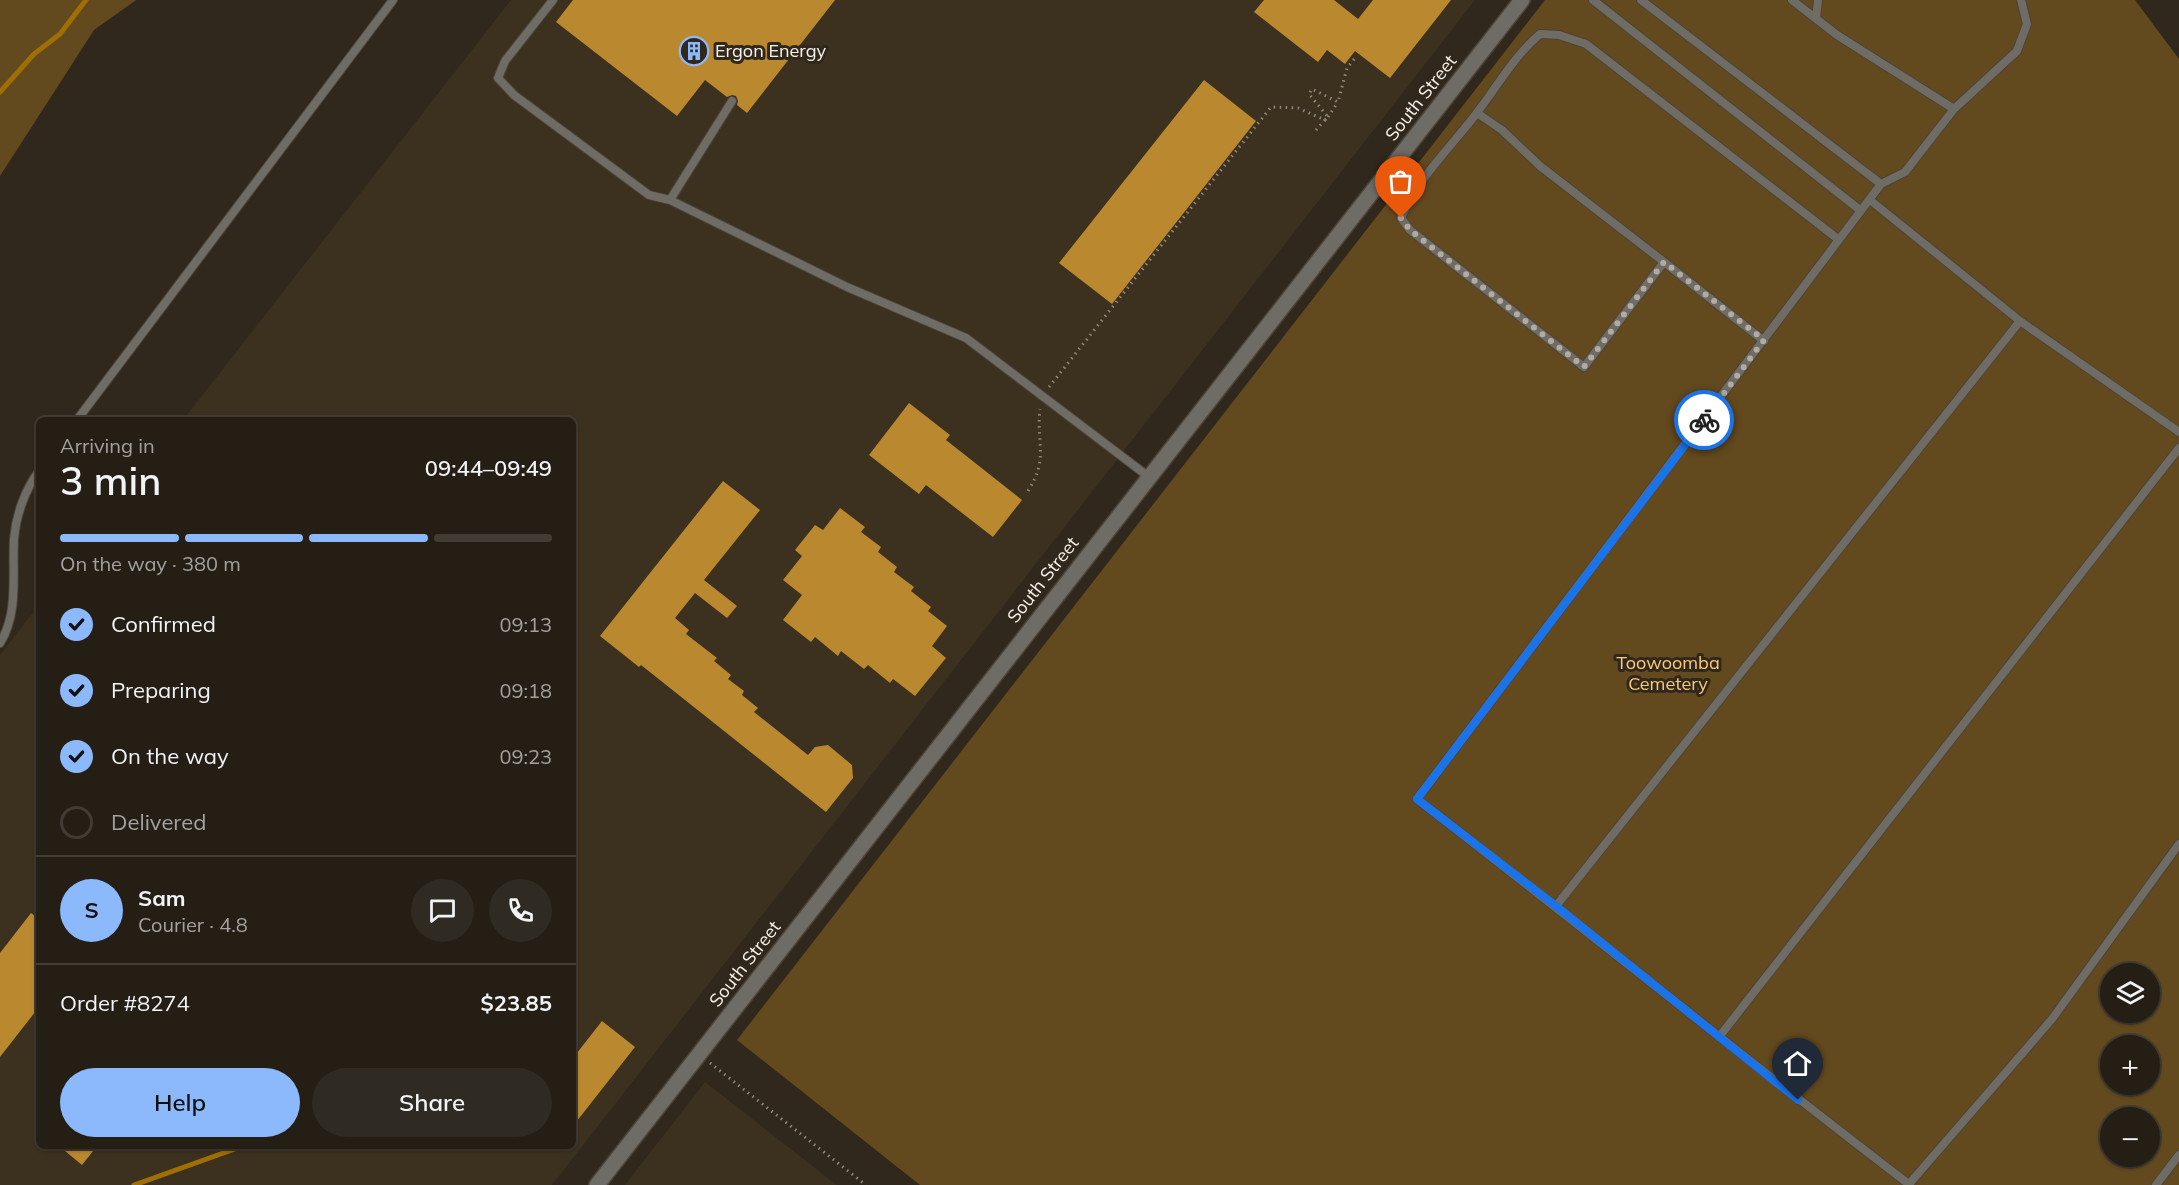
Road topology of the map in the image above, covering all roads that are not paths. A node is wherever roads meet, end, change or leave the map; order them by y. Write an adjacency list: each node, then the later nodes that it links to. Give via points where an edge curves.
1 (393, 0): 21 (lane)
2 (553, 0): 14 (lane, via 505,61 498,78 514,95 649,195)
3 (1522, 0): 25 (street, South Street)
4 (1593, 0): 16 (lane)
5 (1641, 0): 13 (lane)
6 (1792, 0): 9 (lane)
7 (1818, 0): 9 (lane)
8 (2021, 0): 11 (lane, via 2027,24 2017,51)
9 (1816, 18): 11 (lane)
10 (732, 101): 14 (lane)
11 (1954, 110): 13 (lane, via 1905,172)
12 (1477, 113): 17 (lane, via 1525,47 1540,34 1559,35 1586,44); 18 (lane); 18 (lane, via 1408,200 1401,218 1410,230 1584,367)
13 (1881, 184): 15 (lane)
14 (670, 200): 25 (lane, via 847,287 966,338)
15 (1870, 200): 16 (lane); 19 (lane)
16 (1860, 210): 17 (lane)
17 (1838, 239): 20 (lane)
18 (1664, 262): 20 (lane)
19 (2020, 321): 22 (lane); 28 (lane)
20 (1764, 340): 28 (lane, via 1417,799)
21 (79, 417)
22 (2179, 432)
23 (2179, 448): 29 (lane)
24 (36, 475): 26 (lane, via 20,509 14,537 13,601 8,630)
25 (1149, 477): 31 (street, South Street)
26 (0, 643)
27 (2179, 844): 32 (lane, via 2052,1019)
28 (1556, 906): 29 (lane)
29 (1719, 1037): 32 (lane)
30 (2179, 1155): 33 (lane)
31 (597, 1185)
32 (1909, 1185)
33 (2156, 1185)

